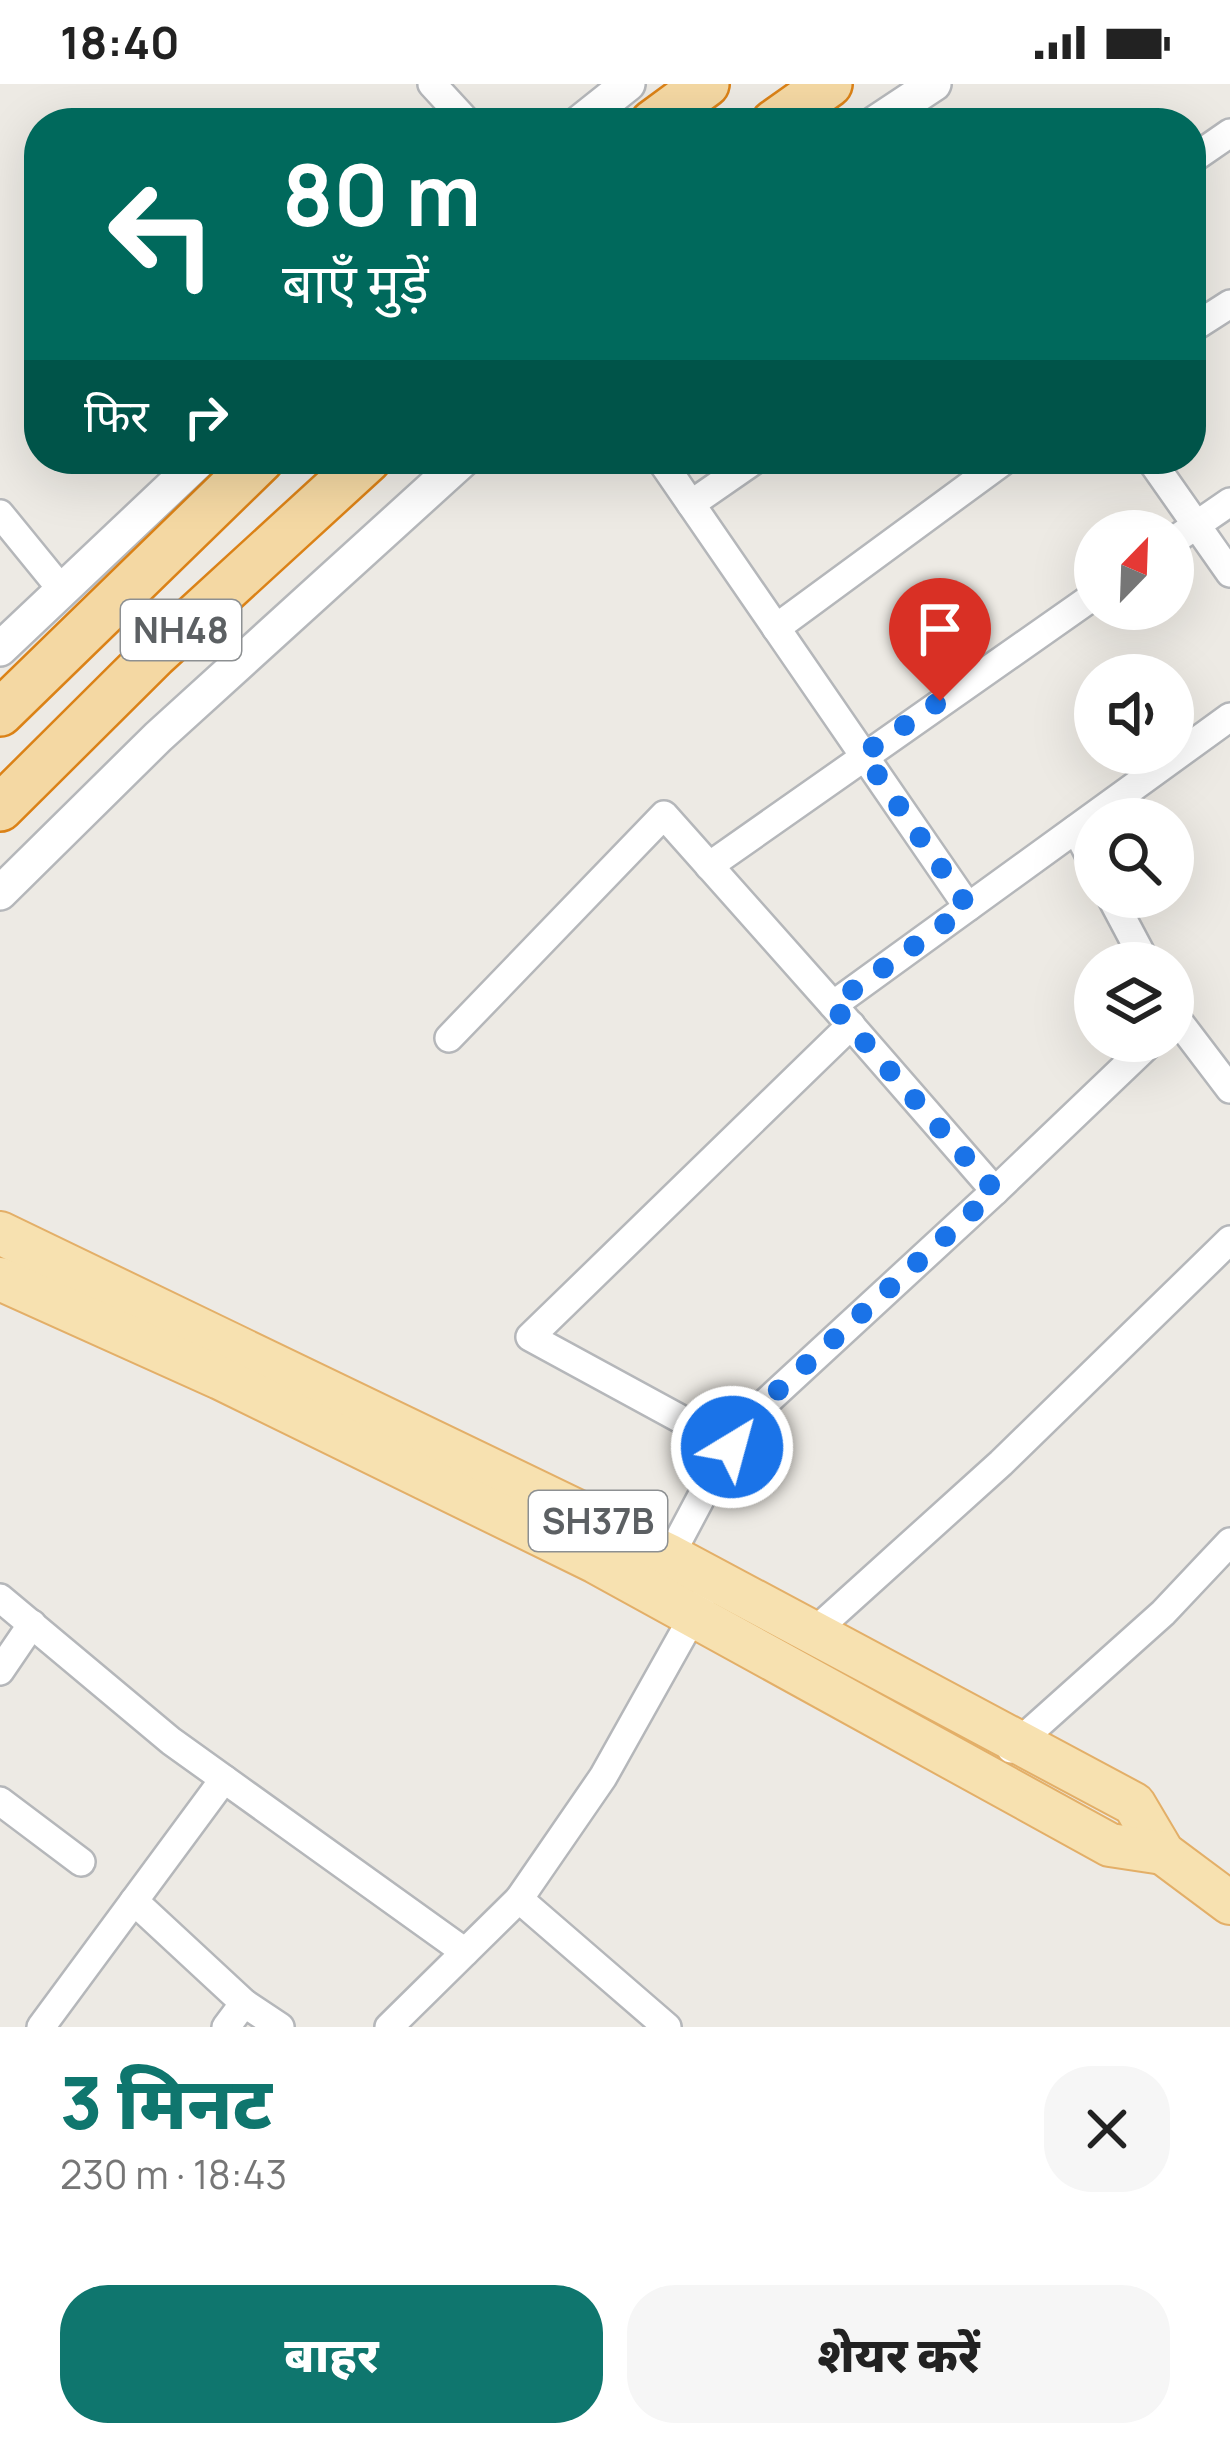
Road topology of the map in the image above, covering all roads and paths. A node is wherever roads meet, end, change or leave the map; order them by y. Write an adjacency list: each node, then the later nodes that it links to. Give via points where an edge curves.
1 (432, 84): 6 (street)
2 (628, 84): 7 (street)
3 (706, 84): 8 (highway)
4 (829, 84): 9 (highway)
5 (934, 84): 10 (street)
6 (454, 108)
7 (598, 108)
8 (673, 108)
9 (795, 108)
10 (906, 108)
11 (185, 474): 26 (street)
12 (246, 474): 30 (highway, NH48)
13 (352, 474): 34 (highway, NH48)
14 (447, 474): 37 (street)
15 (670, 474): 20 (street)
16 (734, 474): 20 (street)
17 (986, 474): 28 (street)
18 (1157, 474): 21 (street)
19 (1230, 502): 23 (street)
20 (691, 504): 28 (street)
21 (1174, 510)
22 (0, 514): 26 (street)
23 (1194, 527)
24 (1194, 541): 25 (street)
25 (1230, 573)
26 (62, 590): 29 (street)
27 (1074, 609): 32 (street)
28 (776, 628): 32 (street)
29 (0, 649)
30 (0, 713)
31 (1230, 717): 33 (street)
32 (863, 754): 36 (street); 38 (street)
33 (1120, 798)
34 (0, 808)
35 (1074, 831): 38 (street)
36 (710, 866): 39 (street); 40 (street, via 664,815)
37 (0, 893)
38 (968, 907): 39 (street)
39 (842, 1015): 44 (street); 48 (street, via 530,1337)
40 (449, 1038)
41 (1194, 1044): 43 (street)
42 (1130, 1062): 44 (street)
43 (1230, 1090)
44 (995, 1191): 48 (street, via 738,1427)
45 (0, 1233): 49 (main road, SH37B)
46 (1230, 1240): 56 (street)
47 (0, 1279): 49 (main road, SH37B)
48 (732, 1447): 51 (street)
49 (430, 1460): 51 (main road, SH37B); 54 (main road, SH37B)
50 (1230, 1542): 58 (street)
51 (670, 1556): 52 (main road, SH37B)
52 (718, 1581): 54 (street); 56 (main road, SH37B)
53 (0, 1598): 55 (street)
54 (692, 1614): 59 (main road, SH37B); 64 (street, via 603,1777)
55 (32, 1624): 57 (street); 60 (street)
56 (816, 1630): 58 (main road, SH37B)
57 (0, 1671)
58 (1018, 1743): 59 (street); 62 (main road, SH37B, via 1135,1804)
59 (984, 1776): 62 (main road, SH37B, via 1110,1845)
60 (224, 1779): 65 (street); 67 (street)
61 (0, 1801): 63 (street)
62 (1163, 1853): 66 (main road, SH37B)
63 (82, 1862)
64 (519, 1899): 67 (street); 73 (street)
65 (134, 1901): 68 (street); 69 (street)
66 (1230, 1903)
67 (465, 1952): 72 (street)
68 (244, 2003): 70 (street); 71 (street)
69 (41, 2027)
70 (226, 2027)
71 (280, 2027)
72 (388, 2027)
73 (667, 2027)

